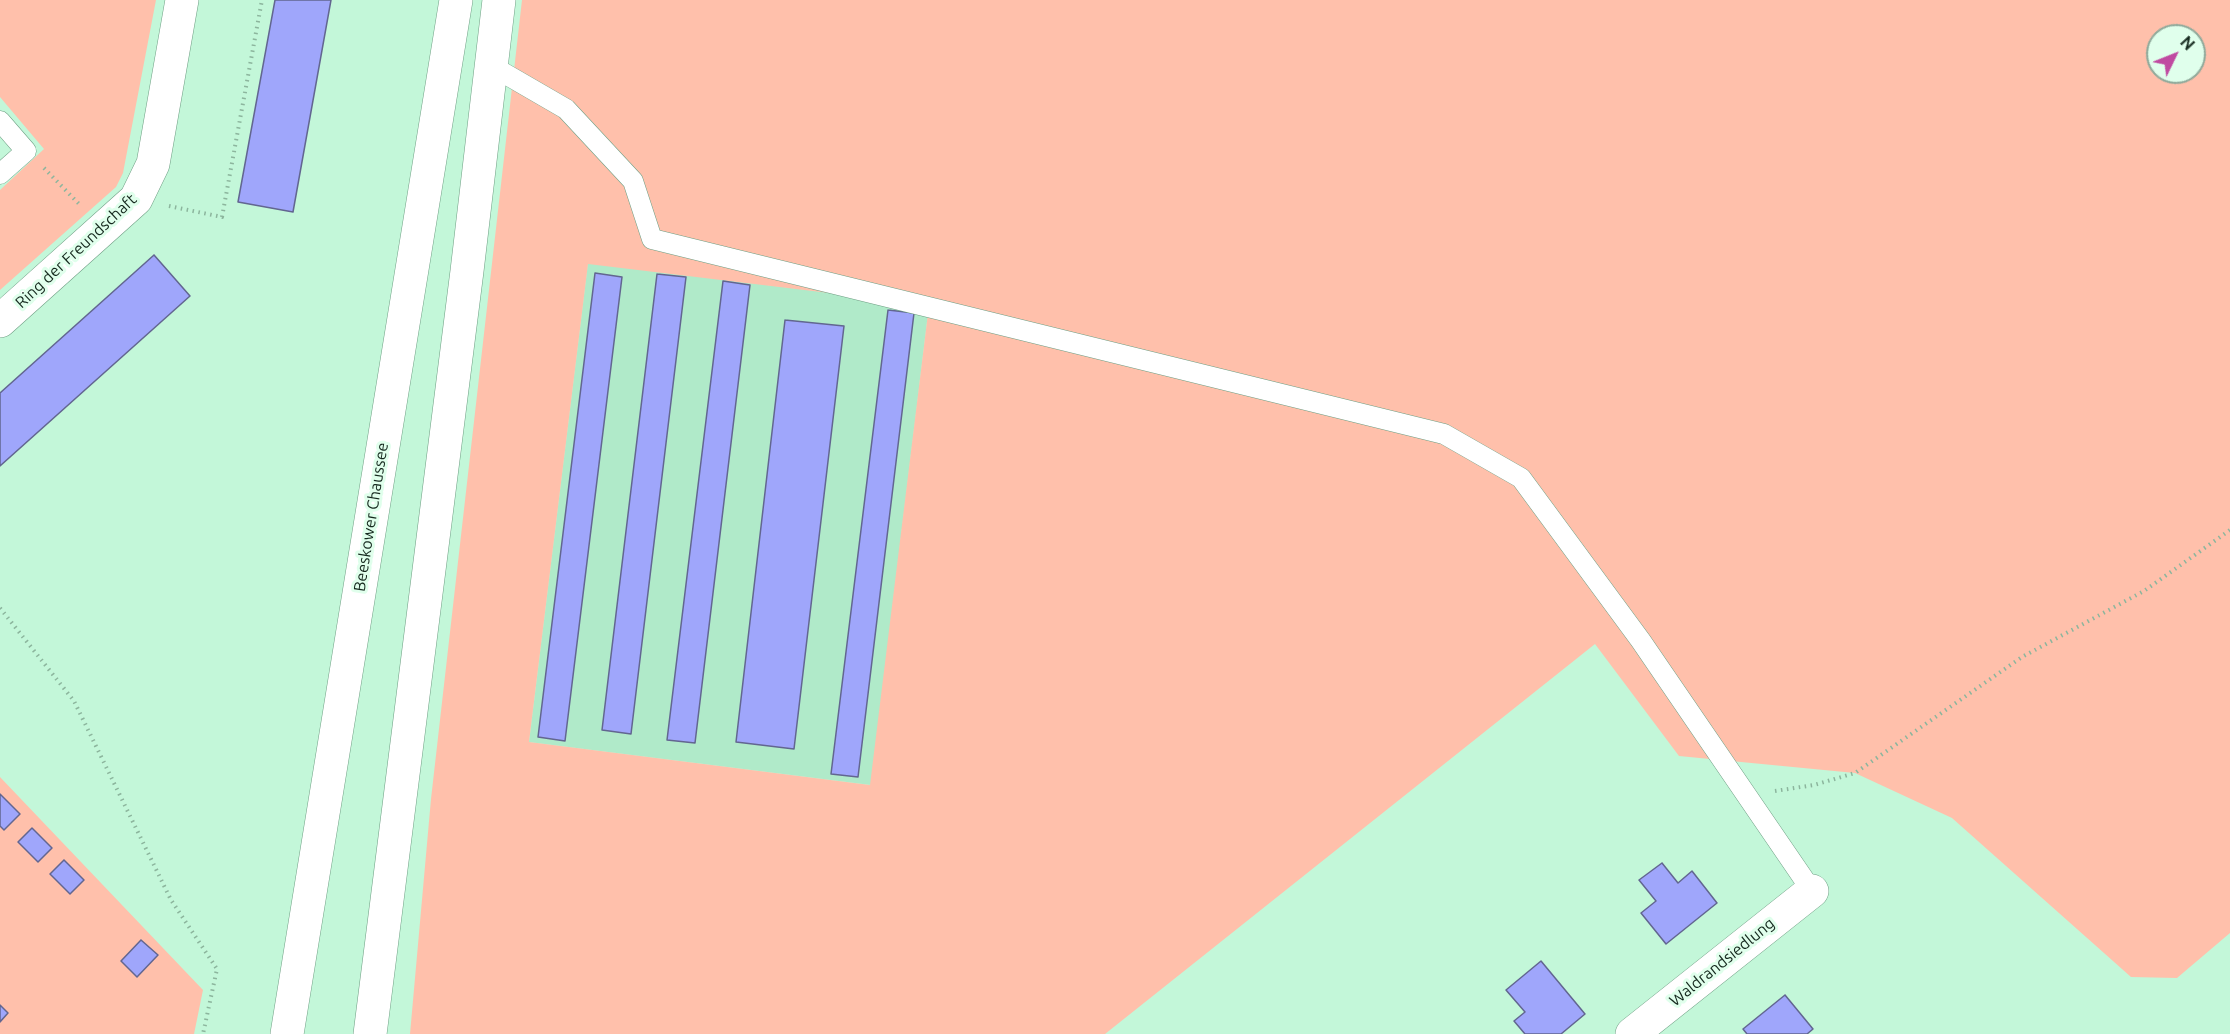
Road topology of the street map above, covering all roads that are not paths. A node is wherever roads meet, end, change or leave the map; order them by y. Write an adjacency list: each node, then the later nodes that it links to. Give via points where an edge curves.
1 (182, 0): 7 (street, Ring der Freundschaft, via 153,164 136,199)
2 (456, 0): 9 (street, Beeskower Chaussee)
3 (499, 0): 4 (street)
4 (490, 65): 8 (lane, via 566,109 633,181 652,239 1444,434 1521,478 1641,641); 10 (street)
5 (0, 121): 6 (lane, via 26,151)
6 (0, 174)
7 (0, 321)
8 (1812, 891): 11 (street, Waldrandsiedlung)
9 (287, 1034)
10 (370, 1034)
11 (1632, 1034)

